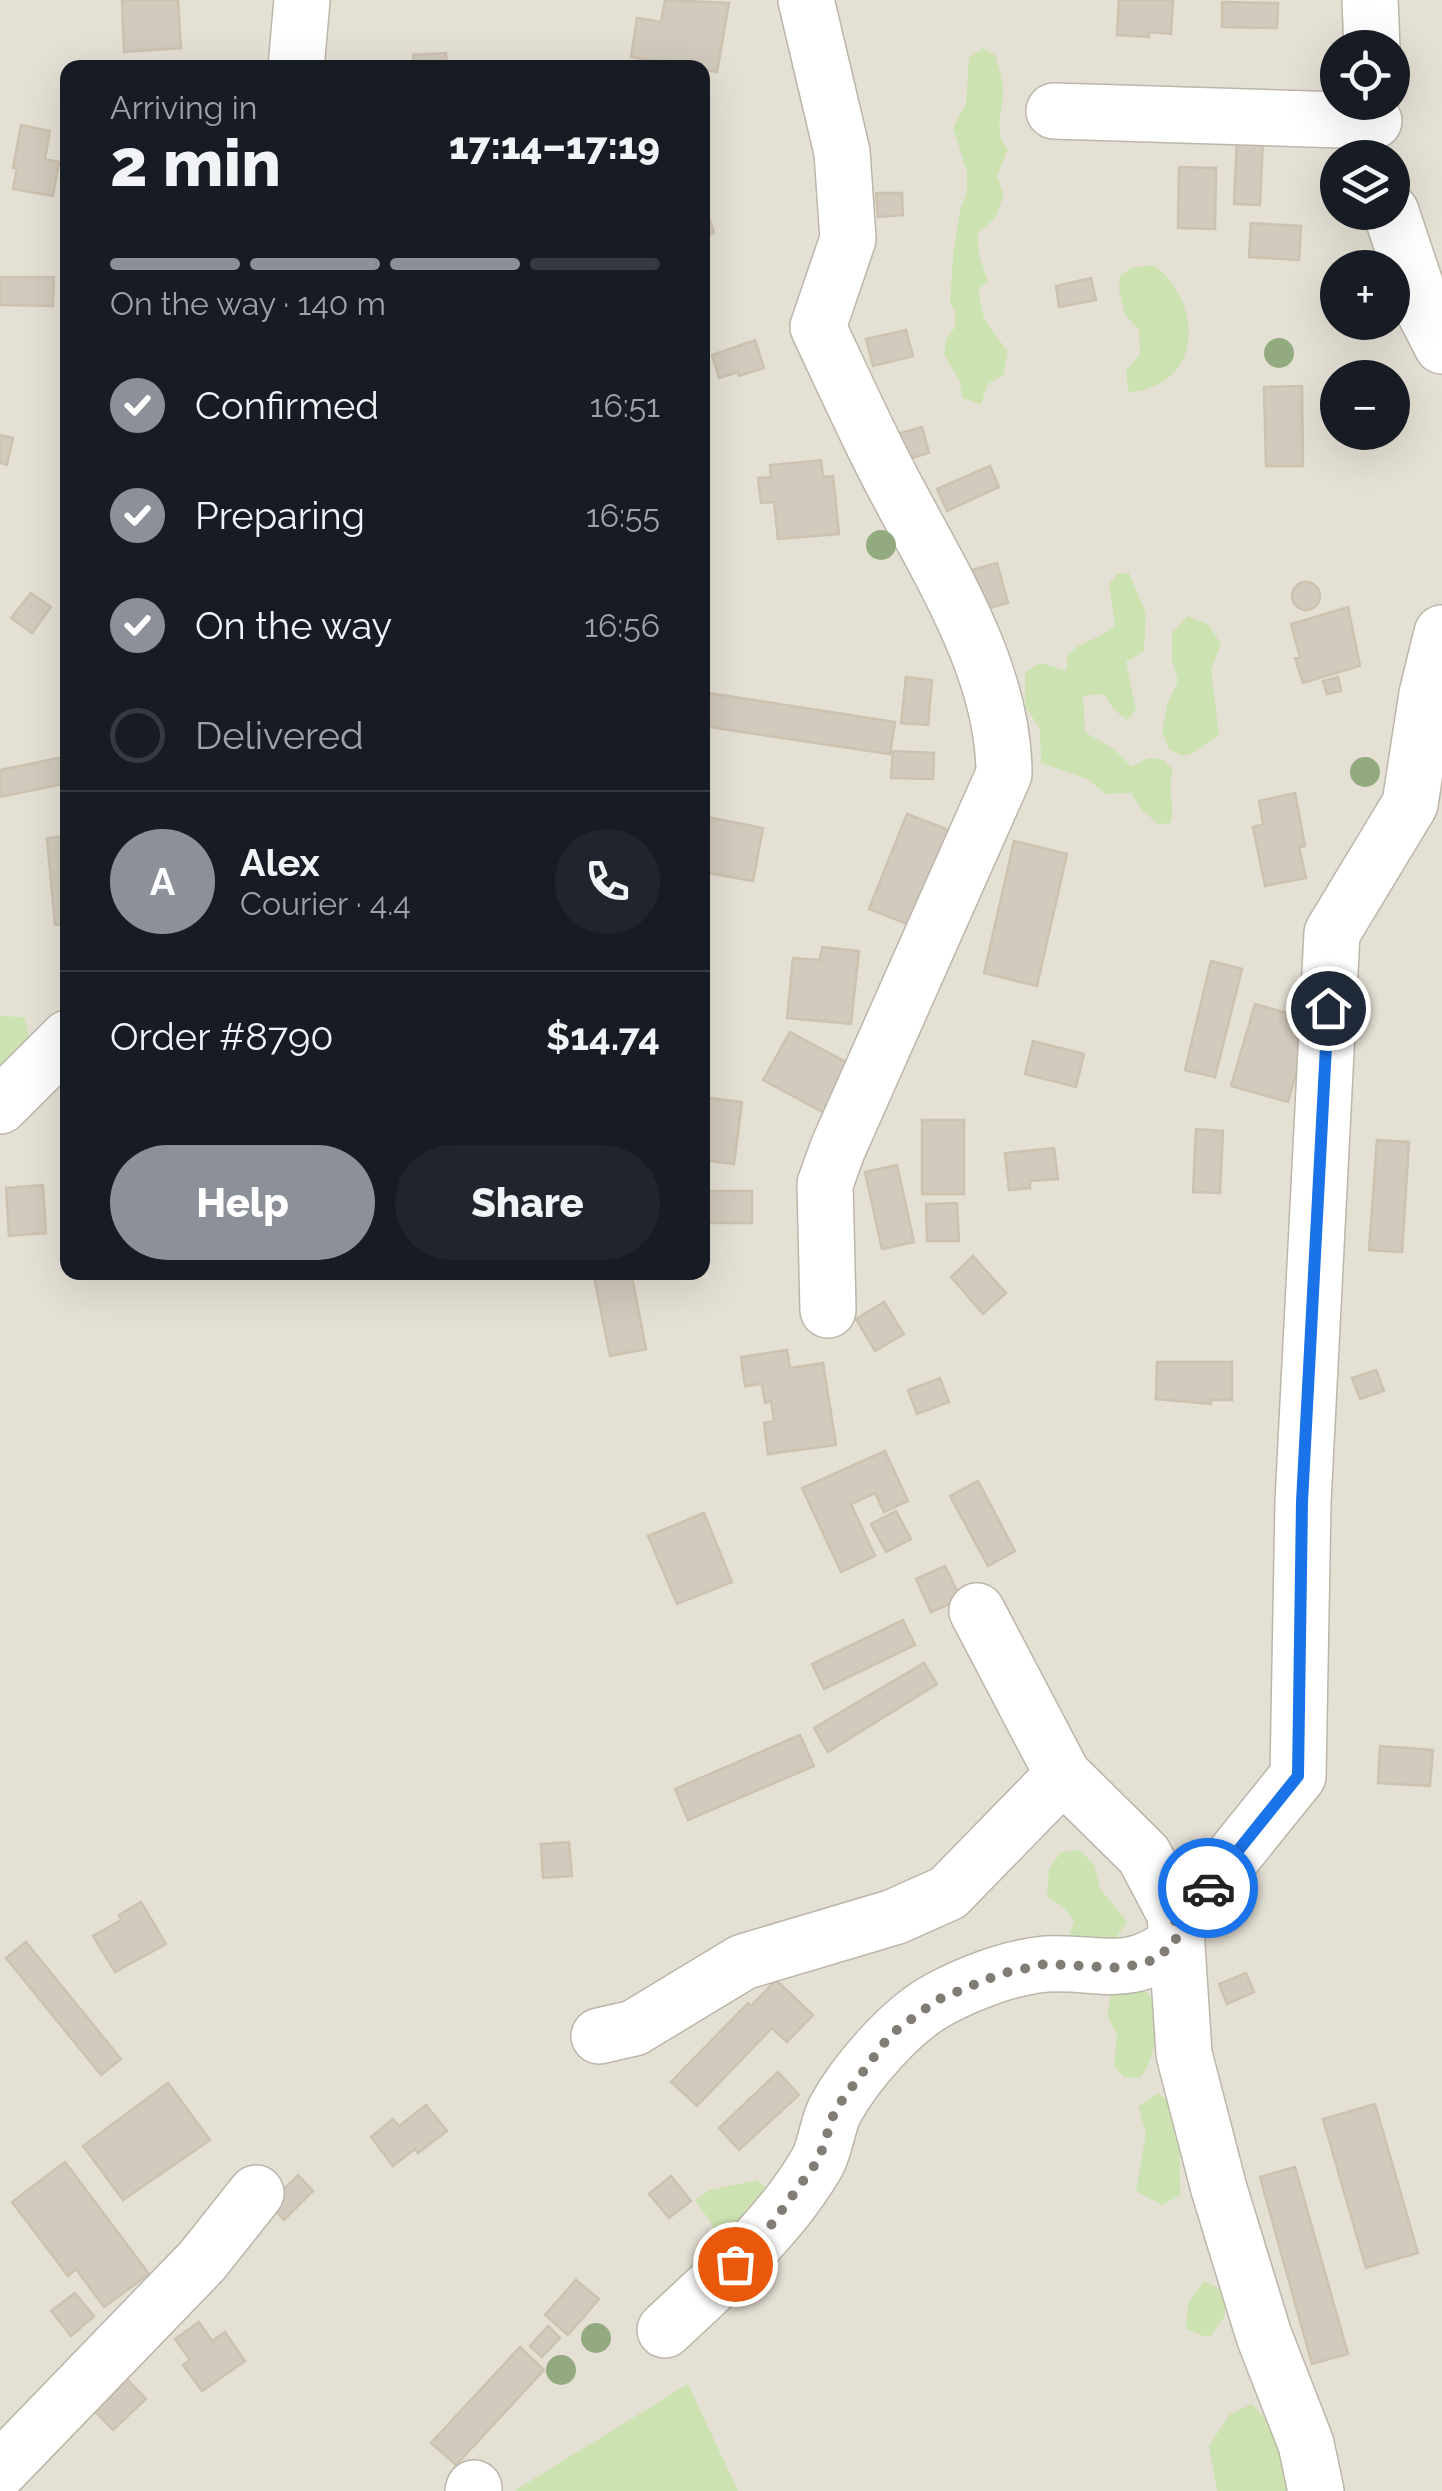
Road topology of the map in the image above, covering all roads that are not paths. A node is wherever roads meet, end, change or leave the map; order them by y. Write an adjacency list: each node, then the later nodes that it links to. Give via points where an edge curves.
1 (302, 0): 5 (street)
2 (806, 0): 13 (street, via 842,152 848,239 818,327 936,559 980,660 1004,742 1004,774 825,1184)
3 (1370, 0): 4 (street)
4 (1371, 30)
5 (297, 60)
6 (1054, 112): 7 (street)
7 (1376, 127)
8 (1397, 230): 9 (street)
9 (1442, 346)
10 (1442, 632): 16 (street, via 1410,804 1332,933 1302,1502 1298,1776)
11 (60, 1046): 12 (street)
12 (0, 1106)
13 (828, 1310)
14 (977, 1611): 15 (street)
15 (1063, 1775): 16 (street, via 1144,1855); 17 (street, via 948,1893 894,1917 743,1962 634,2028)
16 (1176, 1928): 19 (street, via 1154,1960 1122,1968 1045,1964 1000,1974 937,2000 890,2035 835,2110 819,2159 758,2243); 21 (street, via 1184,2054 1218,2190 1306,2444)
17 (599, 2036)
18 (256, 2193): 20 (street, via 202,2261)
19 (665, 2330)
20 (0, 2470)
21 (1316, 2491)

